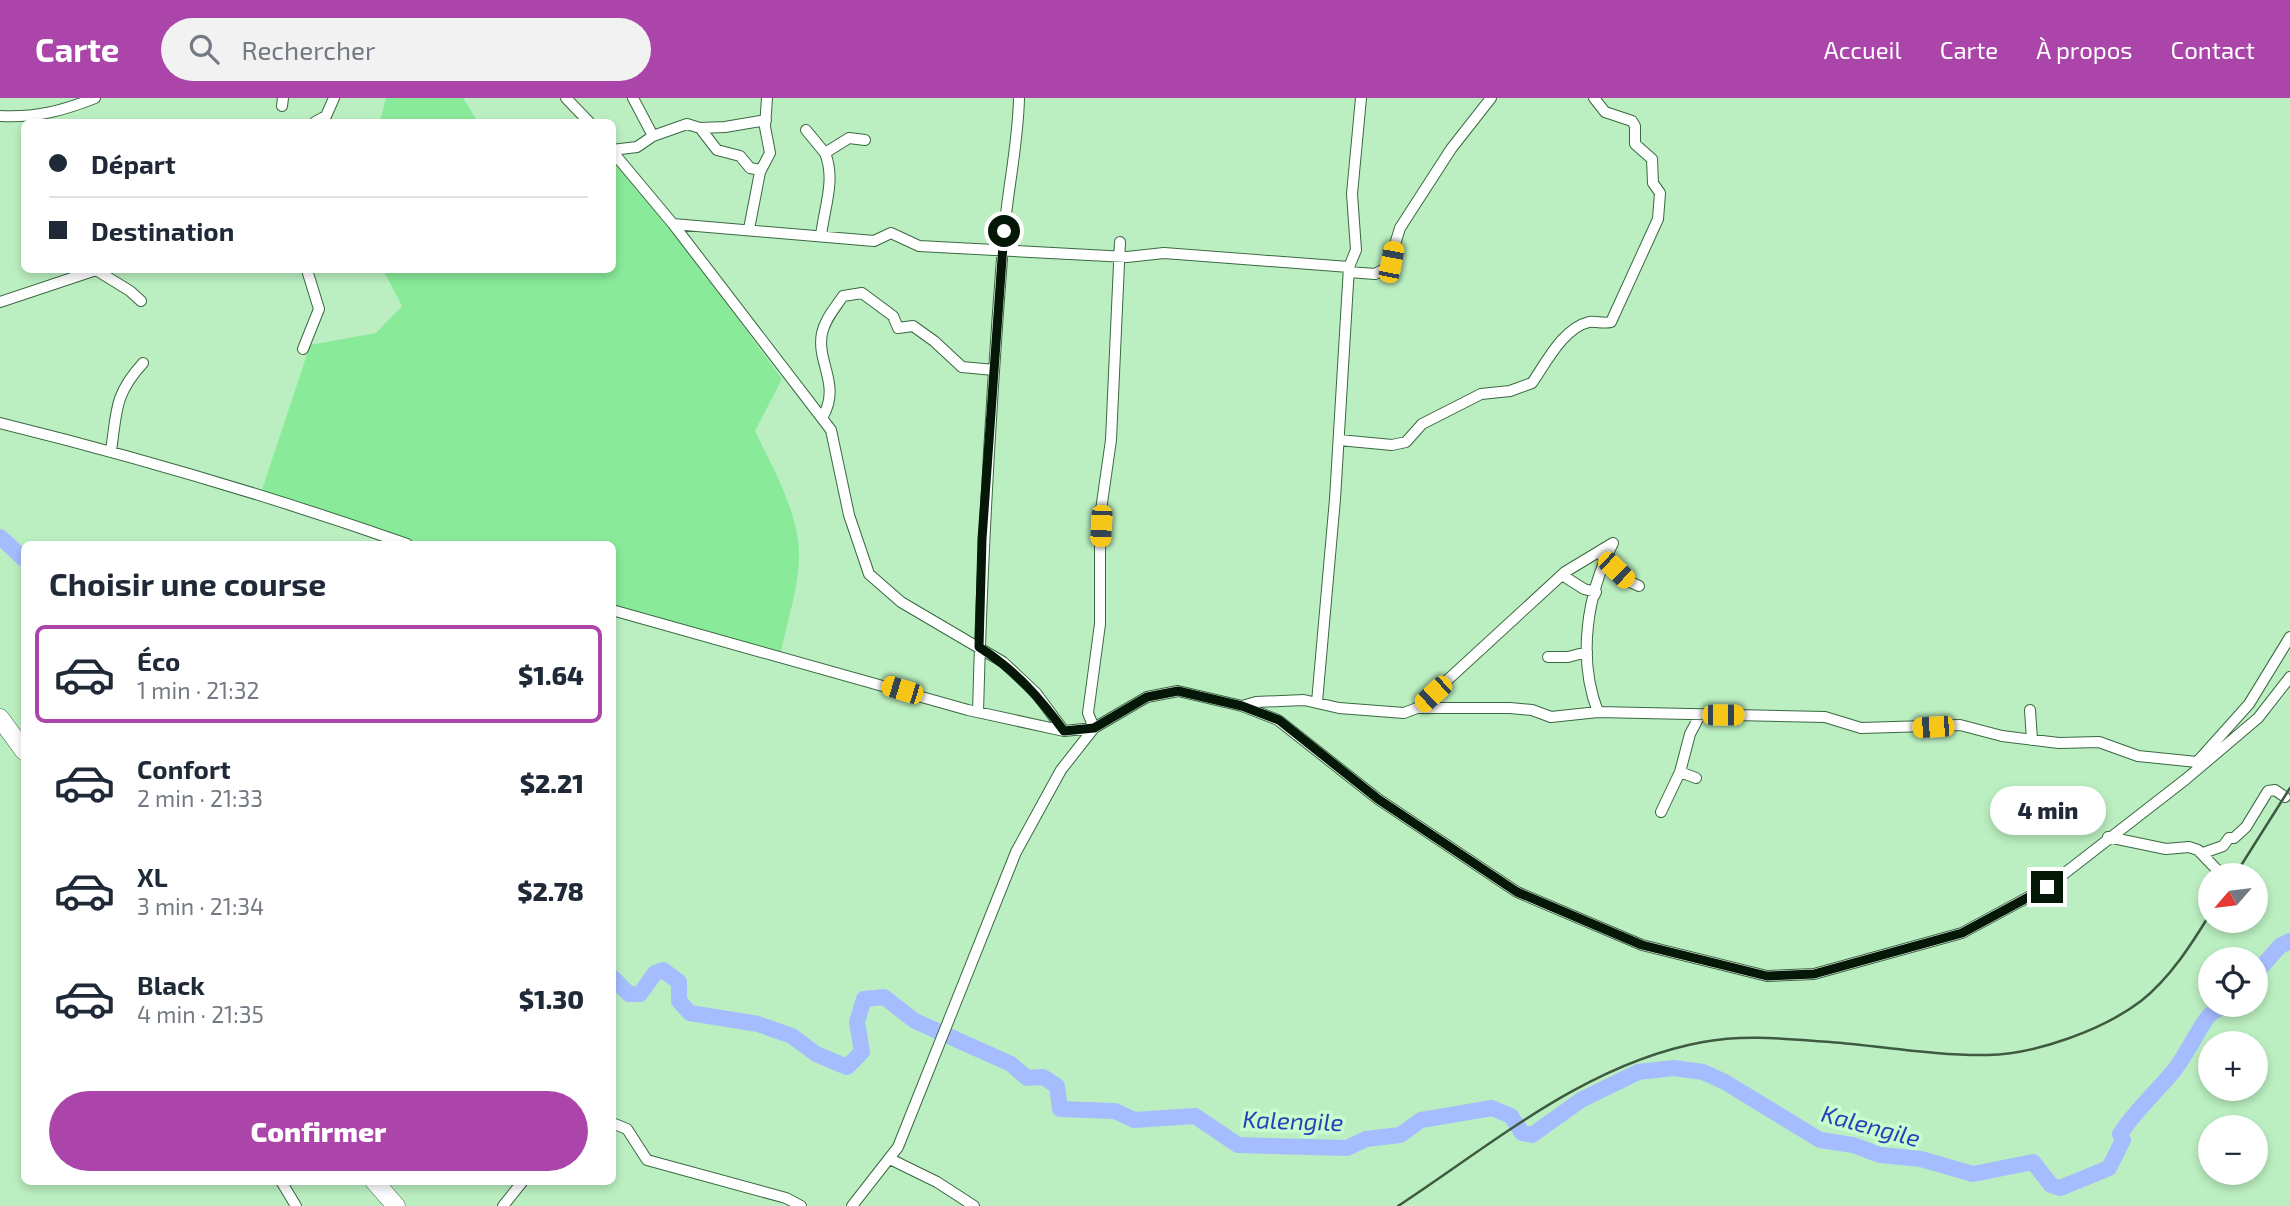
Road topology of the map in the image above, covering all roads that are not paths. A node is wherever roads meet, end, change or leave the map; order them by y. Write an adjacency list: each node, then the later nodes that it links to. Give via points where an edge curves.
1 (95, 98): 10 (street, via 60,112)
2 (566, 98): 12 (street)
3 (633, 98): 16 (street)
4 (767, 98): 13 (street)
5 (1019, 98): 26 (street)
6 (1361, 98): 28 (street, via 1352,194 1356,250)
7 (1491, 98): 28 (street, via 1451,149 1400,228 1388,267 1374,274)
8 (1594, 98): 39 (street, via 1605,112 1632,121 1635,144 1652,159 1653,183 1660,192 1658,219 1611,322 1590,322 1577,328 1547,357 1532,383 1471,399 1422,424 1406,442)
9 (331, 99): 11 (street)
10 (0, 116)
11 (320, 119)
12 (586, 119)
13 (766, 120): 14 (street); 21 (street, via 770,153)
14 (700, 128): 16 (street, via 687,124); 21 (street, via 717,150 740,156 750,168)
15 (806, 130): 19 (street)
16 (653, 136): 18 (street, via 637,147)
17 (865, 140): 19 (street, via 849,138)
18 (616, 150)
19 (825, 153): 24 (street, via 830,190)
20 (616, 156): 22 (street)
21 (761, 170): 23 (street)
22 (673, 224): 23 (street); 37 (street)
23 (749, 229): 24 (street)
24 (821, 236): 26 (street, via 874,241 891,233 919,246)
25 (1120, 242): 27 (street)
26 (1002, 251): 27 (street); 36 (street)
27 (1119, 257): 28 (street, via 1164,253); 61 (street, via 1111,440 1100,517 1100,624 1088,713)
28 (1349, 270): 39 (street)
29 (87, 273): 33 (street)
30 (101, 273): 32 (street)
31 (308, 273): 34 (street, via 319,309)
32 (141, 301)
33 (0, 302)
34 (303, 349)
35 (143, 363): 40 (street, via 124,383)
36 (994, 370): 37 (street, via 962,367 913,326 898,328 893,316 862,293 843,296 826,319 822,334 821,357 830,386); 49 (street)
37 (822, 418): 49 (street, via 831,430 849,515 869,574 901,602)
38 (0, 423): 40 (street)
39 (1339, 440): 53 (street)
40 (111, 450): 41 (street, via 275,498)
41 (398, 541)
42 (1595, 552): 43 (street); 43 (street, via 1613,543); 44 (street)
43 (1605, 559): 45 (street); 46 (street)
44 (1562, 575): 46 (street, via 1596,592); 55 (street)
45 (1639, 586)
46 (1591, 606): 50 (street)
47 (616, 611): 57 (street)
48 (2290, 637): 65 (street, via 2249,704)
49 (979, 647): 57 (street); 62 (street, via 1036,693)
50 (1587, 652): 51 (street); 58 (street, via 1588,688)
51 (1548, 657)
52 (2290, 677): 68 (street, via 2258,718)
53 (1317, 702): 54 (street, via 1281,699); 55 (street, via 1404,713)
54 (1242, 706): 61 (street, via 1178,691 1147,697); 71 (street, via 1279,720 1378,799 1517,892 1642,945 1767,976 1814,974 1962,933 2047,887)
55 (1418, 708): 58 (street, via 1521,709 1551,717)
56 (2030, 710): 63 (street)
57 (978, 712): 62 (street)
58 (1598, 712): 59 (street)
59 (1700, 715): 63 (street, via 1825,717 1861,728 1960,725); 66 (street)
60 (0, 719): 64 (highway)
61 (1094, 728): 62 (street); 75 (street, via 1061,770 1016,852)
62 (1064, 731)
63 (2032, 740): 65 (street, via 2099,742 2138,756)
64 (21, 747)
65 (2197, 762): 68 (street)
66 (1680, 772): 67 (street); 70 (street)
67 (1696, 778)
68 (2186, 779): 71 (street)
69 (2285, 797): 72 (street, via 2268,791 2246,827 2222,846)
70 (1661, 812)
71 (2108, 837): 72 (street, via 2166,849 2189,847)
72 (2203, 853): 73 (street)
73 (2212, 863)
74 (616, 1125): 82 (street, via 627,1129 647,1160)
75 (890, 1159): 83 (street); 84 (street)
76 (283, 1185): 80 (street)
77 (378, 1185): 81 (highway)
78 (521, 1185): 79 (street)
79 (511, 1203)
80 (296, 1206)
81 (396, 1206)
82 (802, 1206)
83 (852, 1206)
84 (974, 1206)

